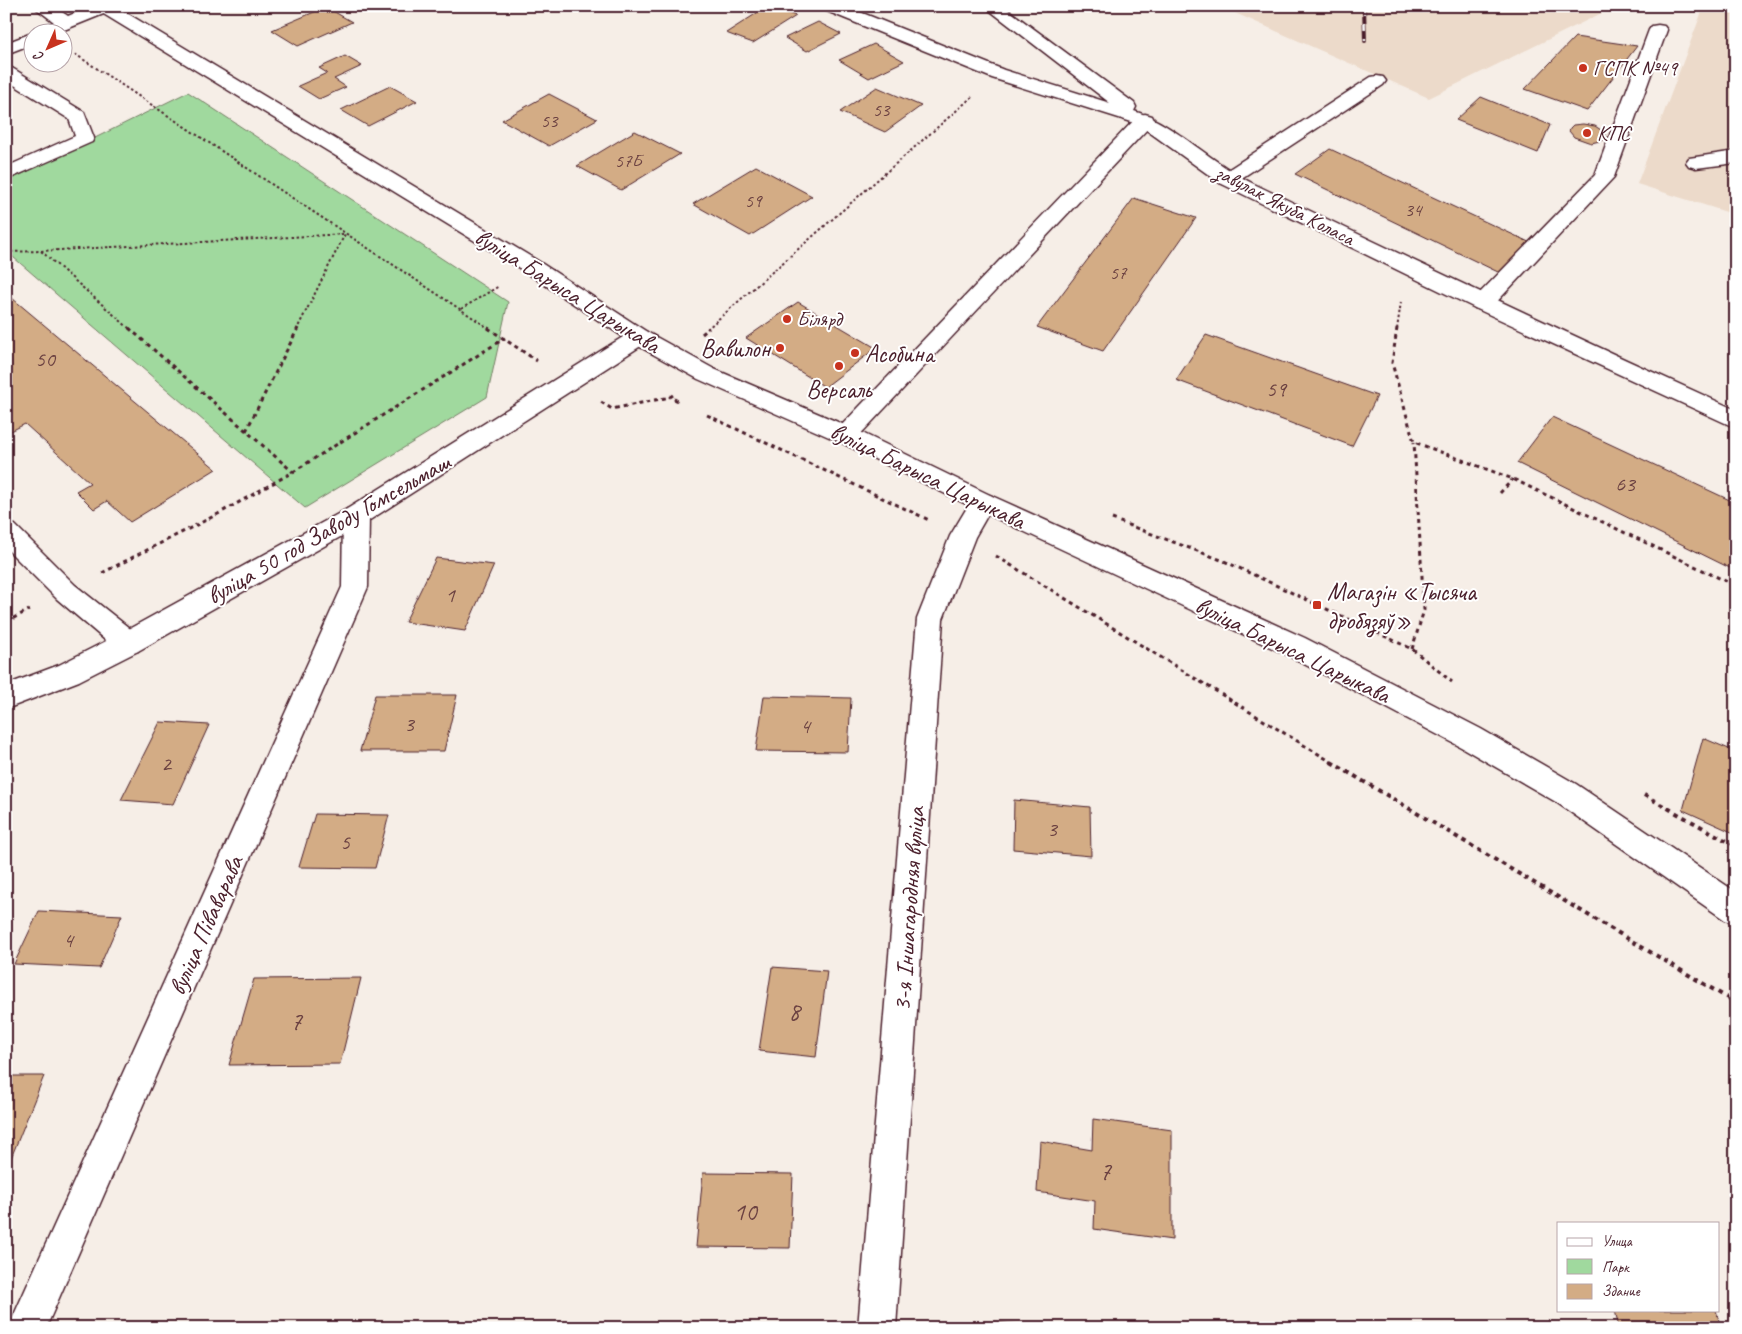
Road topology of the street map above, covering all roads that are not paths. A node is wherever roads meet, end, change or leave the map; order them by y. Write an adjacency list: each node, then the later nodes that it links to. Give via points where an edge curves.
1 (41, 6): 5 (street)
2 (830, 6): 12 (street, завулак Якуба Коласа, via 998,74)
3 (992, 6): 12 (street)
4 (104, 7): 6 (street); 18 (street, вуліца Барыса Царыкава, via 522,261)
5 (65, 22)
6 (69, 22)
7 (1658, 30): 17 (street, via 1604,177)
8 (22, 42): 9 (street)
9 (6, 49)
10 (6, 72): 15 (street, via 77,116 85,138)
11 (1377, 80): 16 (street)
12 (1145, 120): 16 (street, завулак Якуба Коласа); 20 (street)
13 (1736, 157): 14 (street)
14 (1696, 162)
15 (6, 174)
16 (1227, 179): 17 (street, завулак Якуба Коласа)
17 (1483, 303): 19 (street, завулак Якуба Коласа)
18 (639, 337): 20 (street, вуліца Барыса Царыкава, via 706,374); 22 (street, вуліца 50 год Заводу Гомсельмаш)
19 (1736, 420)
20 (846, 435): 21 (street, вуліца Барыса Царыкава)
21 (982, 502): 26 (street, вуліца Барыса Царыкава, via 1295,646 1471,738 1566,793); 28 (street, 3-я Іншагародняя вуліца, via 963,536 930,619)
22 (356, 516): 24 (street, вуліца 50 год Заводу Гомсельмаш); 27 (street, вуліца Піваварава, via 355,587)
23 (6, 532): 24 (street, via 66,592)
24 (128, 643): 25 (street, вуліца 50 год Заводу Гомсельмаш, via 70,673)
25 (6, 697)
26 (1736, 910)
27 (27, 1328)
28 (877, 1328)

